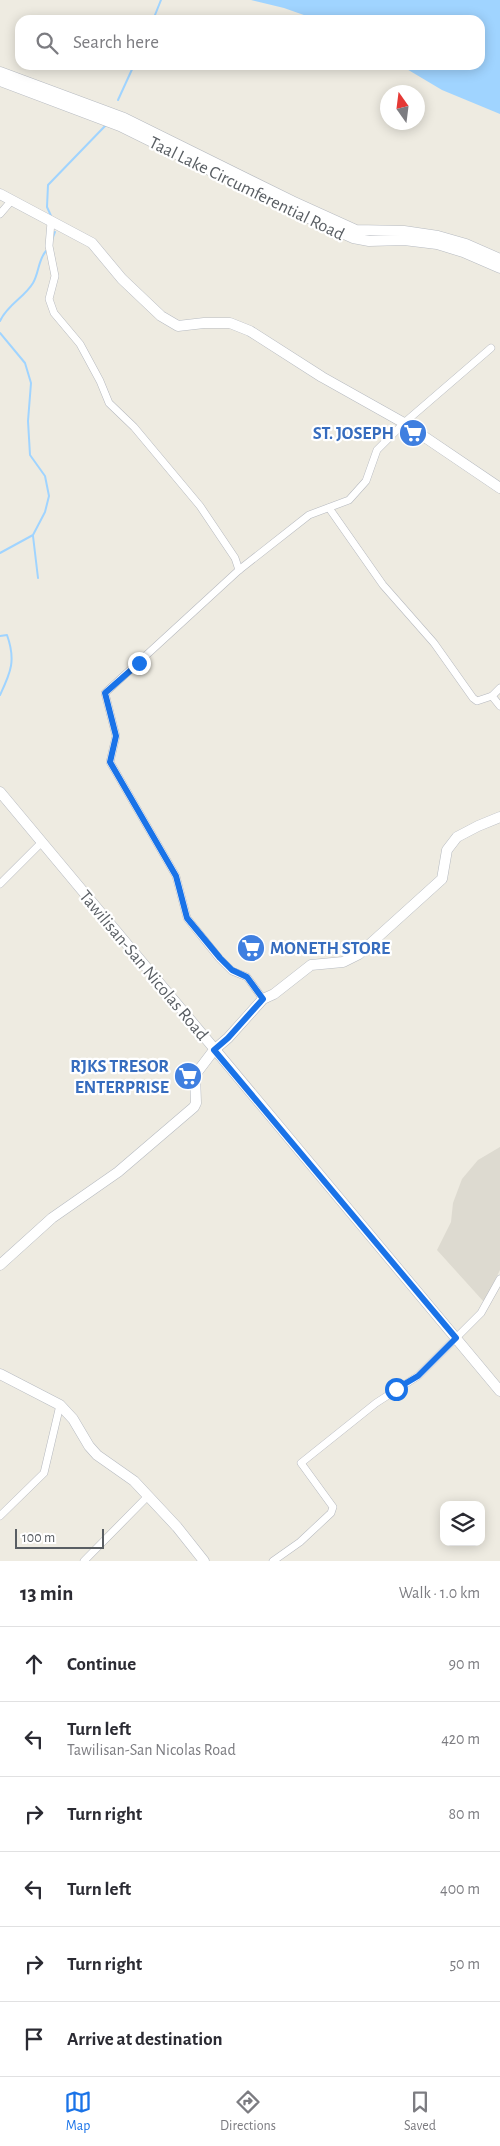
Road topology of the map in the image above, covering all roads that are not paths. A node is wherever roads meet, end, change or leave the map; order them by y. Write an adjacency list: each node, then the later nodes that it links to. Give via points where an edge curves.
1 (0, 72): 3 (main road, Taal Lake Circumferential Road)
2 (0, 81): 3 (main road, Taal Lake Circumferential Road)
3 (107, 116): 8 (main road, Taal Lake Circumferential Road, via 356,230 404,231 438,236); 9 (main road, Taal Lake Circumferential Road, via 288,209 353,238 437,244)
4 (0, 194): 5 (main road)
5 (12, 200): 6 (street); 7 (main road)
6 (0, 214)
7 (51, 222): 11 (main road, via 92,244 122,279 161,316 178,326 230,323 250,331 322,377); 14 (street, via 49,246 55,276 49,299 54,313 80,344 108,403 134,427 200,506 236,558)
8 (500, 259)
9 (500, 268)
10 (491, 348): 11 (street)
11 (404, 423): 12 (main road); 13 (street, via 376,450 366,481 349,500)
12 (500, 488)
13 (329, 508): 14 (street, via 309,515); 16 (street, via 383,585 434,643 472,698)
14 (240, 570): 22 (street, via 105,693 116,736 110,762 176,876 187,918 232,970 247,977)
15 (500, 688): 16 (street)
16 (492, 696): 17 (street)
17 (500, 706)
18 (0, 792): 20 (main road, Tawilisan-San Nicolas Road)
19 (500, 817): 22 (main road, via 457,837 447,850 442,879 359,954 343,962 310,965)
20 (41, 843): 21 (street); 23 (main road, Tawilisan-San Nicolas Road)
21 (0, 884)
22 (263, 999): 23 (main road)
23 (214, 1050): 24 (main road, via 195,1075 194,1107 118,1172 52,1218); 26 (main road, Tawilisan-San Nicolas Road)
24 (0, 1265)
25 (500, 1279): 26 (street, via 481,1313)
26 (456, 1338): 28 (main road, Tawilisan-San Nicolas Road); 34 (street, via 418,1376 376,1403 301,1463 333,1507 331,1513 300,1542)
27 (0, 1374): 29 (main road)
28 (500, 1391)
29 (60, 1404): 30 (main road, via 97,1456 134,1481); 31 (street, via 44,1474)
30 (148, 1496): 32 (street); 33 (main road)
31 (0, 1516)
32 (84, 1561)
33 (204, 1561)
34 (273, 1561)

